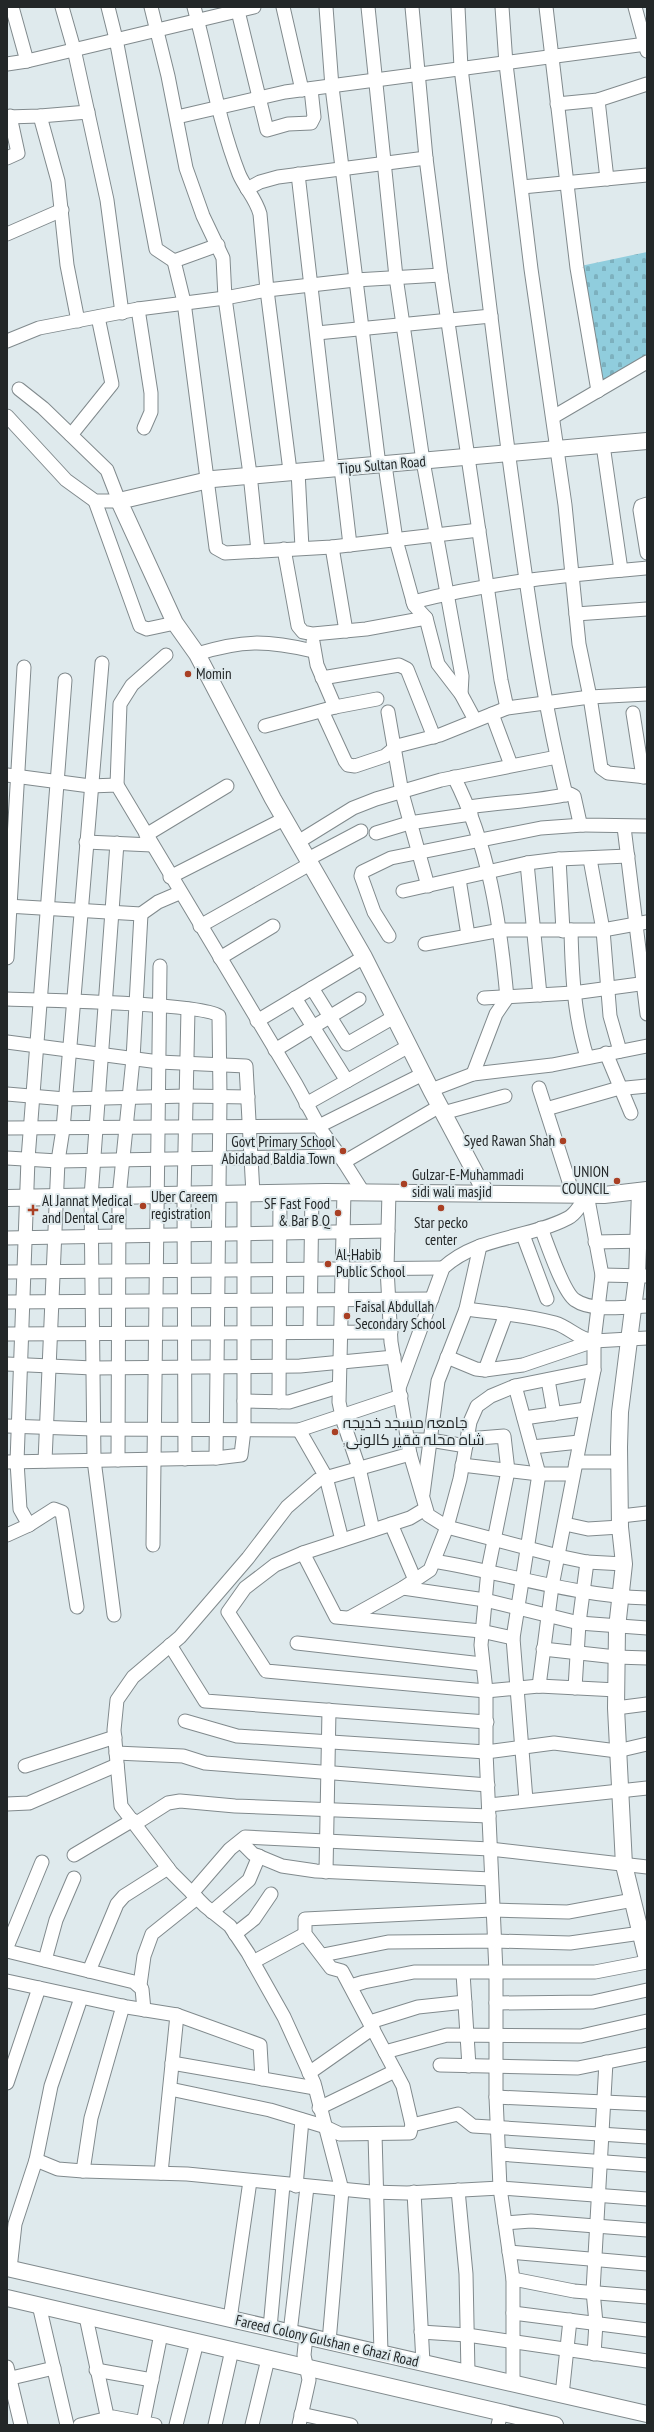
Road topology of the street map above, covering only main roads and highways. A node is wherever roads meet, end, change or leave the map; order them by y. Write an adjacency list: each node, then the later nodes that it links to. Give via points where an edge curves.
1 (647, 441): 3 (main road, Tipu Sultan Road, via 337,469 250,474 207,480 119,501 175,623 196,654 284,819 364,957)
2 (644, 1191): 3 (main road, via 580,1194); 5 (main road)
3 (486, 1193): 4 (main road, via 312,1192)
4 (7, 1198)
5 (643, 1242): 6 (main road)
6 (642, 1277): 7 (main road)
7 (640, 1306): 8 (main road, via 629,1338 620,1412 618,1462 624,1564 617,1628 616,1708 624,1865)
8 (644, 1937)
9 (8, 2269): 11 (main road, Fareed Colony Gulshan e Ghazi Road)
10 (7, 2298): 12 (main road, Fareed Colony Gulshan e Ghazi Road, via 307,2368)
11 (647, 2414)
12 (500, 2419): 13 (main road, Fareed Colony Gulshan e Ghazi Road)
13 (537, 2423): 14 (main road, Fareed Colony Gulshan e Ghazi Road)
14 (555, 2425)

